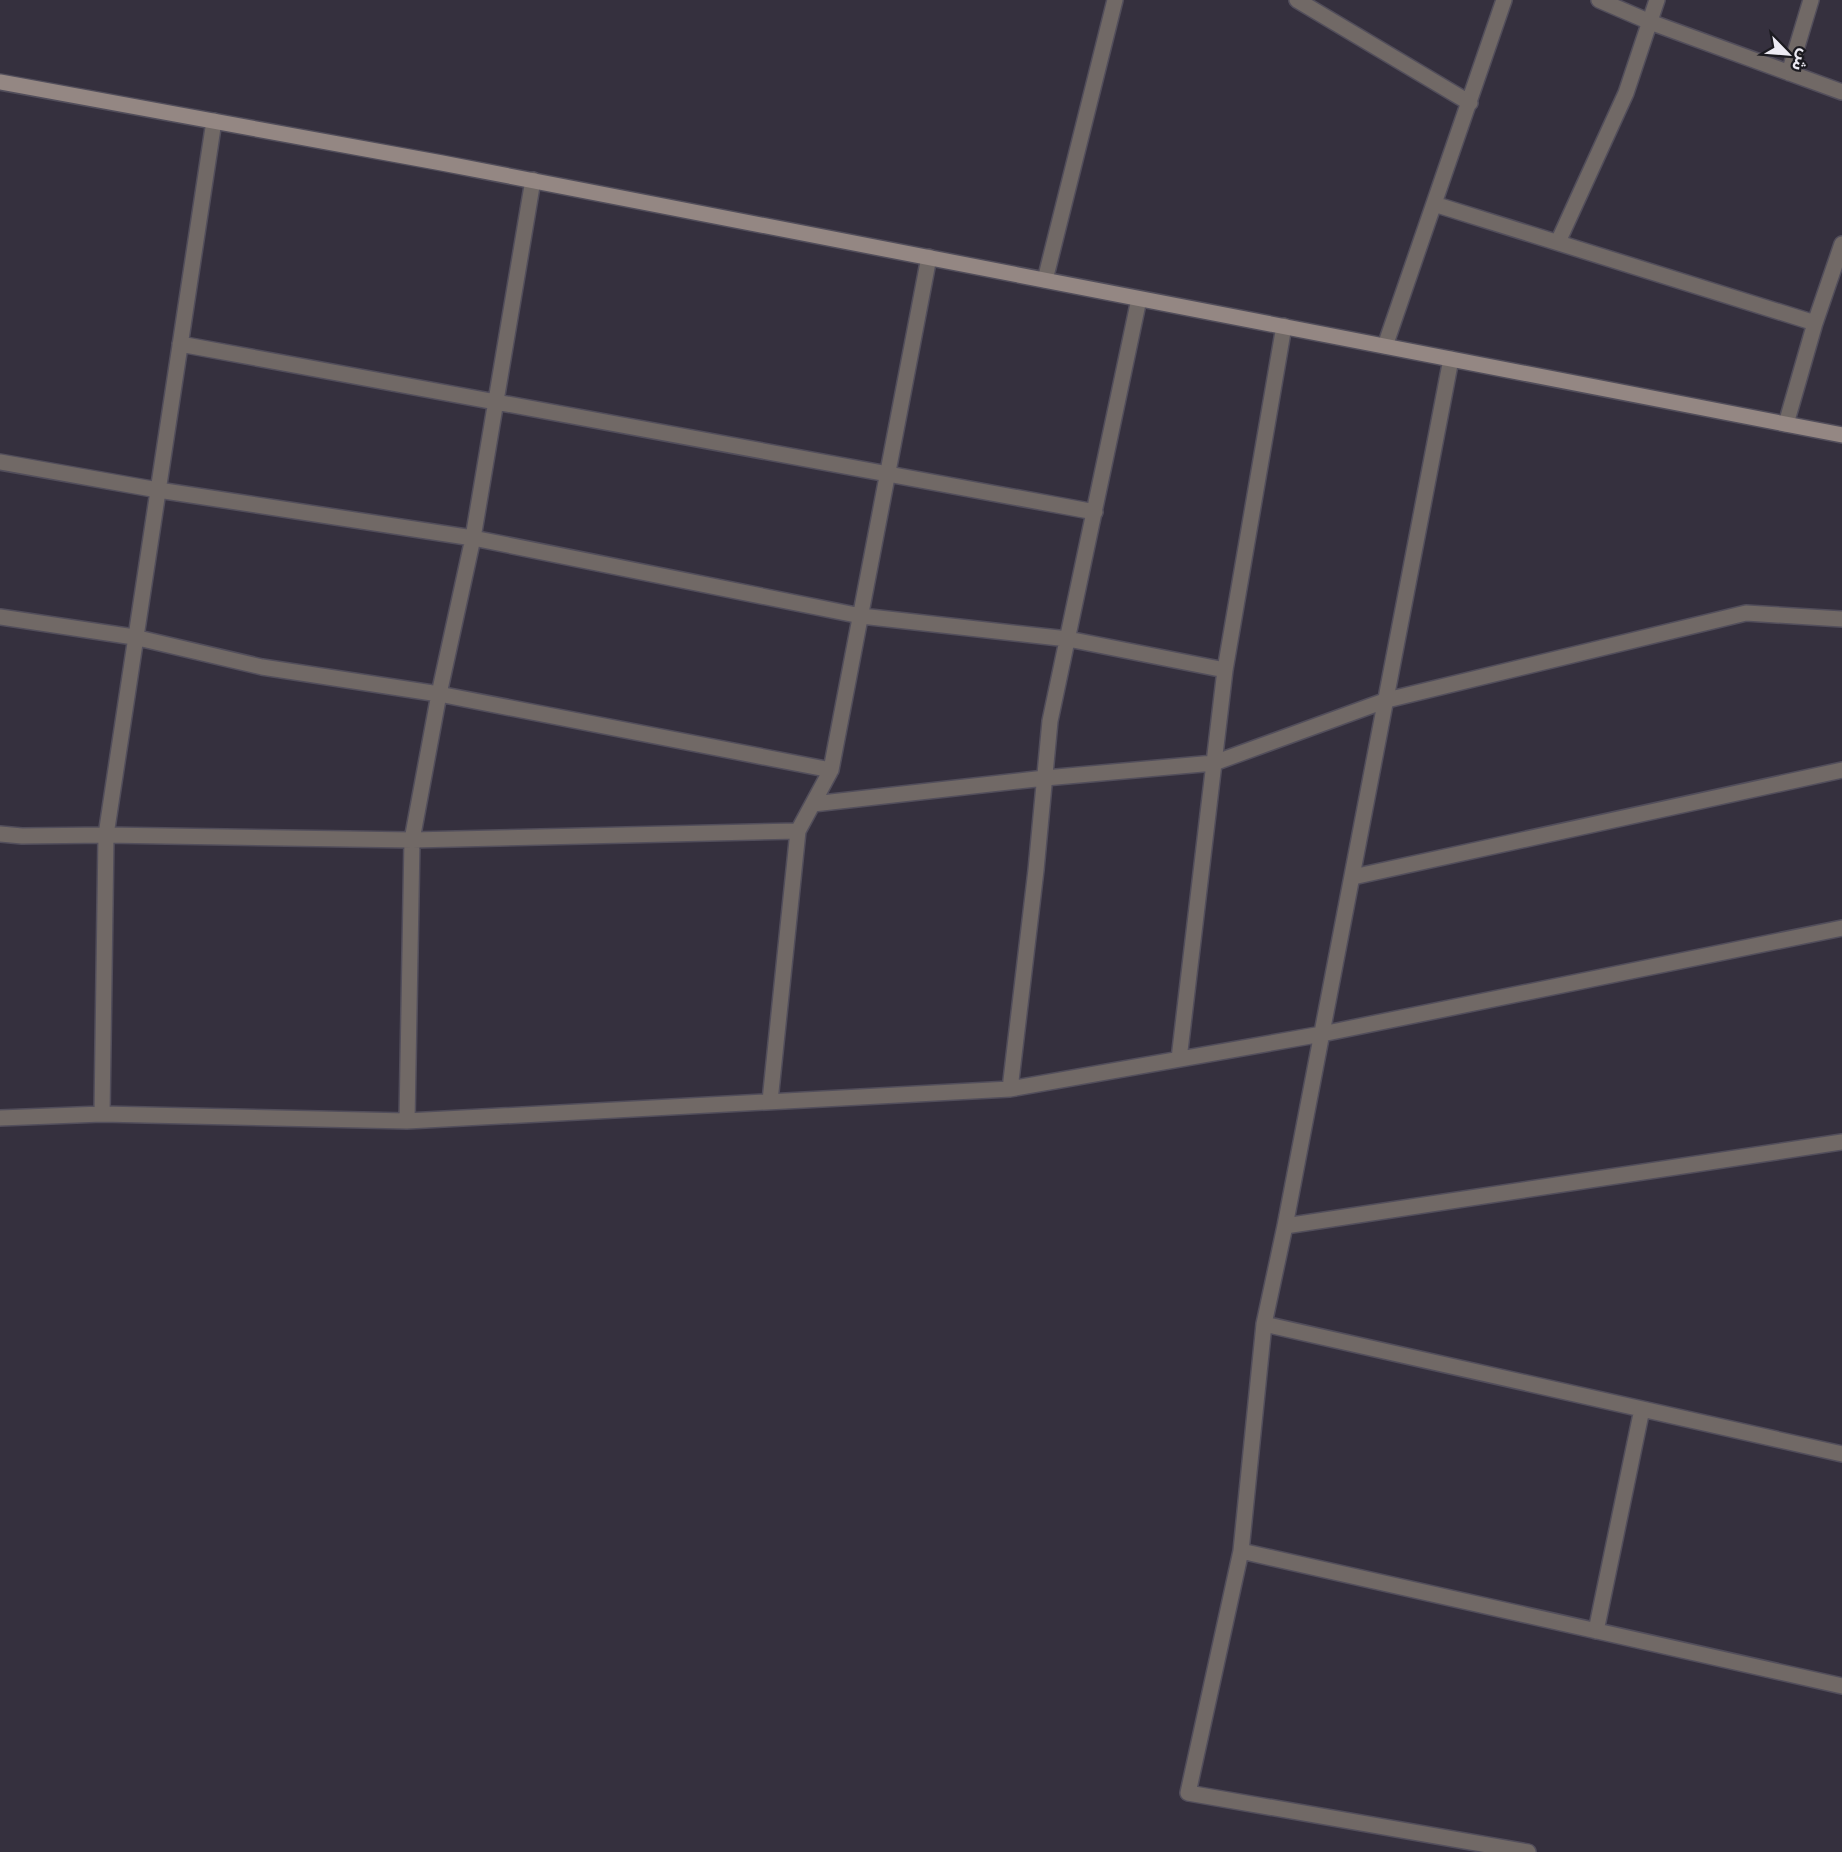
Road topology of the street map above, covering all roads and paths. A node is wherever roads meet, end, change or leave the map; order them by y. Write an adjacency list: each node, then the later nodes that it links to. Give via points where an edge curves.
1 (1115, 0): 18 (street)
2 (1297, 0): 11 (street)
3 (1504, 0): 11 (street)
4 (1599, 0): 7 (street)
5 (1657, 0): 7 (street)
6 (1811, 0): 8 (street)
7 (1650, 22): 8 (street); 15 (street, via 1626,93)
8 (1789, 73): 10 (street)
9 (0, 82): 12 (main road)
10 (1842, 92)
11 (1470, 103): 14 (street)
12 (214, 121): 13 (main road); 22 (street)
13 (533, 180): 17 (main road); 25 (street)
14 (1434, 204): 15 (street); 23 (street)
15 (1558, 242): 20 (street)
16 (1842, 244): 20 (street)
17 (929, 257): 18 (main road); 29 (street)
18 (1045, 280): 19 (main road)
19 (1140, 298): 21 (main road); 31 (street)
20 (1815, 323): 26 (street)
21 (1284, 326): 23 (main road); 38 (street)
22 (180, 344): 25 (street); 30 (street)
23 (1385, 346): 24 (main road)
24 (1451, 359): 26 (main road); 40 (street)
25 (497, 402): 29 (street); 32 (street)
26 (1786, 424): 27 (main road)
27 (1842, 435)
28 (0, 462): 30 (street)
29 (889, 473): 31 (street); 33 (street)
30 (158, 490): 32 (street); 36 (street)
31 (1095, 512): 37 (street)
32 (473, 538): 33 (street); 39 (street)
33 (861, 616): 37 (street); 42 (street)
34 (0, 617): 36 (street)
35 (1842, 619): 40 (street, via 1746,612)
36 (134, 637): 39 (street, via 262,667); 48 (street)
37 (1068, 639): 38 (street); 44 (street, via 1050,721)
38 (1225, 670): 41 (street)
39 (439, 694): 42 (street); 49 (street)
40 (1387, 700): 41 (street); 50 (street)
41 (1214, 763): 44 (street); 53 (street)
42 (831, 770): 45 (street)
43 (1842, 770): 50 (street)
44 (1045, 778): 45 (street); 54 (street)
45 (813, 804): 46 (street)
46 (798, 831): 49 (street); 55 (street)
47 (0, 834): 48 (street)
48 (106, 835): 49 (street); 56 (street)
49 (412, 840): 58 (street)
50 (1353, 877): 52 (street)
51 (1842, 928): 52 (street)
52 (1322, 1034): 53 (street); 60 (street)
53 (1179, 1059): 54 (street)
54 (1010, 1089): 55 (street)
55 (771, 1101): 58 (street)
56 (102, 1113): 57 (street); 58 (street)
57 (0, 1118)
58 (407, 1121)
59 (1842, 1142): 60 (street)
60 (1285, 1226): 61 (street)
61 (1264, 1324): 62 (street); 64 (street)
62 (1642, 1409): 63 (street); 65 (street)
63 (1842, 1454)
64 (1241, 1551): 65 (street); 67 (street, via 1188,1793)
65 (1596, 1631): 66 (street)
66 (1842, 1686)
67 (1528, 1852)

